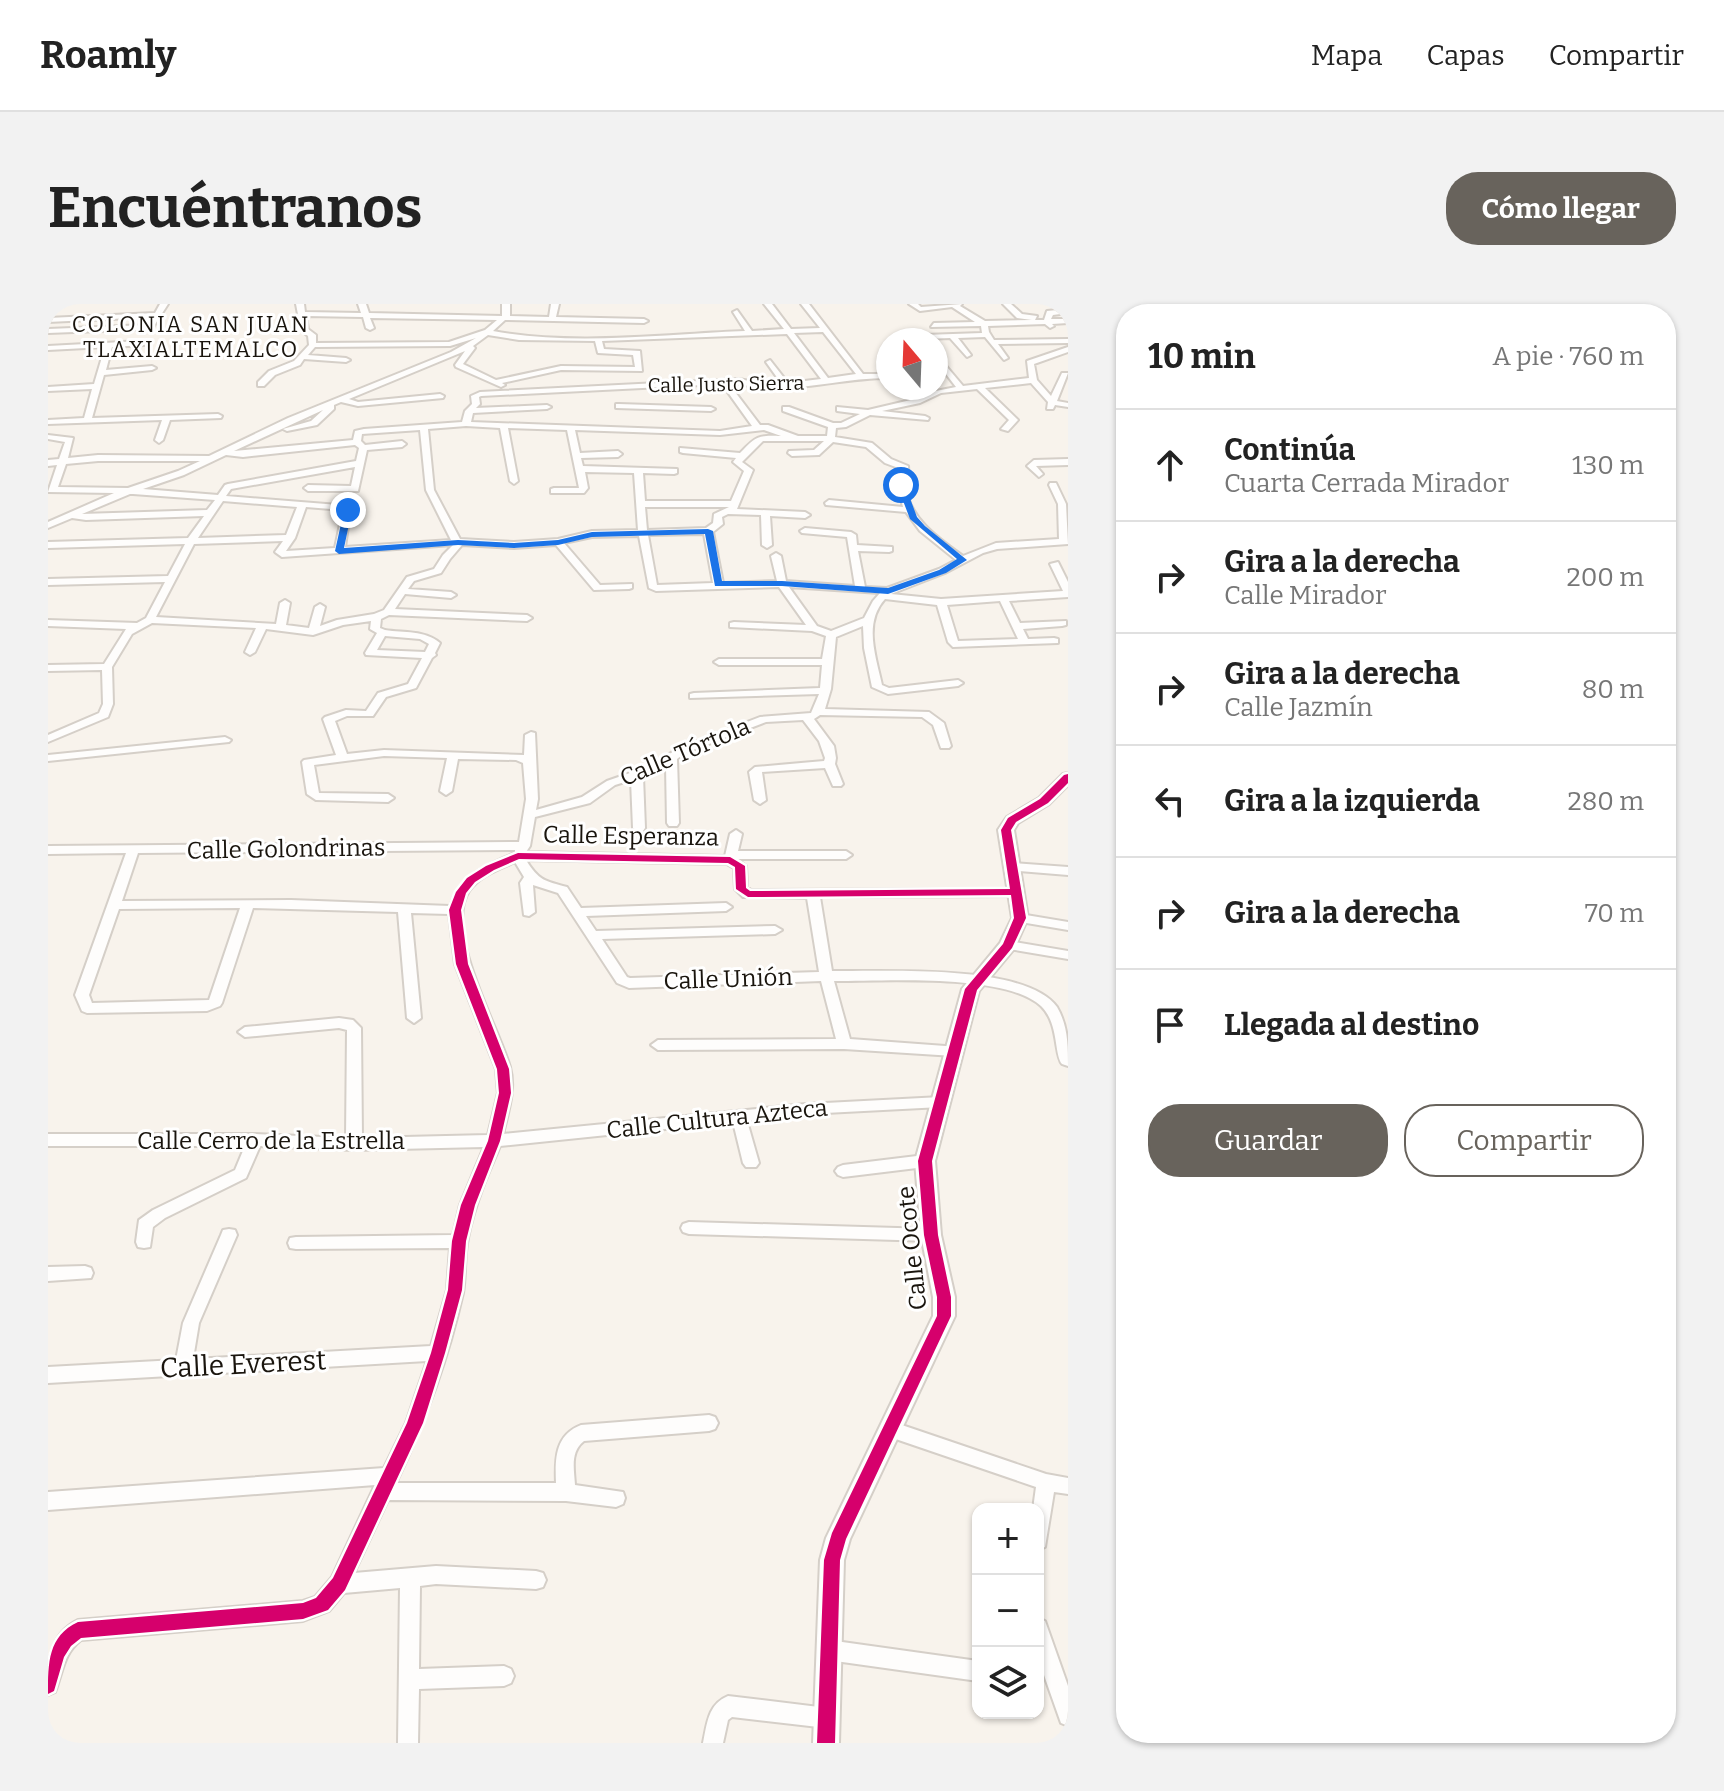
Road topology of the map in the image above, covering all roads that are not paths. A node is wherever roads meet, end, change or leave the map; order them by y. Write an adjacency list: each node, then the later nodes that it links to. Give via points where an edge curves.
1 (164, 304): 17 (street)
2 (300, 304): 16 (street)
3 (362, 304): 18 (street)
4 (424, 304): 19 (street)
5 (472, 304): 20 (street)
6 (506, 304): 21 (street)
7 (555, 304): 23 (street)
8 (768, 304): 33 (street)
9 (805, 304): 30 (street)
10 (952, 304): 11 (street); 13 (street); 27 (street)
11 (958, 304)
12 (1007, 304): 25 (street, via 1020,316)
13 (915, 306)
14 (1068, 311): 25 (street, via 1052,311)
15 (737, 312): 34 (street)
16 (302, 314): 18 (street); 42 (street)
17 (157, 315): 22 (street); 31 (street, via 149,327)
18 (367, 315): 19 (street); 29 (street)
19 (430, 317): 20 (street)
20 (482, 318): 21 (street)
21 (502, 319): 23 (street); 32 (street)
22 (48, 320)
23 (552, 320): 24 (street)
24 (644, 321)
25 (1048, 321): 26 (street); 27 (street); 43 (street)
26 (1068, 321)
27 (984, 324): 28 (street); 38 (street)
28 (934, 325)
29 (370, 328)
30 (826, 330): 33 (street); 54 (street)
31 (48, 331)
32 (486, 332): 37 (street); 40 (street); 42 (street, via 450,344)
33 (788, 332): 34 (street); 56 (street)
34 (750, 333): 37 (street)
35 (948, 336): 36 (street)
36 (952, 336): 38 (street); 45 (street)
37 (598, 339): 58 (street, via 601,351 637,353 639,369 561,368)
38 (989, 339): 43 (street); 47 (street)
39 (141, 343): 41 (street)
40 (474, 343): 58 (street, via 459,365); 70 (street)
41 (109, 345): 44 (street); 52 (street)
42 (313, 345): 46 (street)
43 (1065, 345): 57 (street, via 1030,363)
44 (48, 348)
45 (967, 355)
46 (302, 357): 48 (street); 60 (street)
47 (1004, 358)
48 (346, 360)
49 (770, 362): 61 (street)
50 (152, 368): 52 (street)
51 (948, 371): 64 (street)
52 (101, 373): 62 (street)
53 (1065, 375): 71 (street)
54 (861, 376): 55 (street, Calle Justo Sierra); 56 (street, Calle Justo Sierra)
55 (876, 376)
56 (826, 380): 61 (street, Calle Justo Sierra)
57 (1033, 380): 63 (street); 71 (street)
58 (495, 382): 67 (street)
59 (724, 382): 61 (street, Calle Justo Sierra); 67 (street, Calle Justo Sierra, via 584,393); 91 (street)
60 (261, 384)
61 (786, 385)
62 (98, 386): 65 (street); 84 (street)
63 (979, 387): 64 (street); 93 (street, via 1014,420)
64 (961, 388): 66 (street)
65 (48, 389)
66 (948, 391)
67 (515, 392): 79 (street, Calle Justo Sierra, via 476,395)
68 (440, 396): 70 (street)
69 (919, 400): 80 (street)
70 (338, 402): 101 (street, via 314,423 270,430)
71 (1051, 405): 72 (street)
72 (1068, 405)
73 (619, 406): 74 (street)
74 (666, 406): 76 (street); 92 (street)
75 (547, 407): 79 (street)
76 (711, 409)
77 (786, 409): 88 (street)
78 (840, 409): 80 (street)
79 (469, 411): 86 (street)
80 (871, 411): 83 (street); 88 (street)
81 (218, 416): 82 (street)
82 (167, 418): 84 (street); 97 (street)
83 (925, 418)
84 (87, 421): 85 (street)
85 (48, 422)
86 (466, 424): 87 (street); 89 (street)
87 (504, 426): 90 (street); 116 (street)
88 (832, 426): 96 (street)
89 (424, 427): 99 (street, via 360,431); 144 (street, via 430,490)
90 (570, 427): 92 (street); 104 (street)
91 (758, 428): 92 (street, via 720,433); 95 (street, via 774,428)
92 (665, 429)
93 (1005, 429)
94 (48, 437): 109 (street, via 68,438)
95 (798, 439): 96 (street); 105 (street, via 762,438)
96 (831, 439): 102 (street, via 816,453); 133 (street, via 869,445 905,468 901,485)
97 (159, 440)
98 (402, 444): 99 (street)
99 (360, 445): 101 (street); 110 (street)
100 (683, 450): 105 (street)
101 (223, 452): 106 (street)
102 (792, 453)
103 (618, 454): 104 (street)
104 (576, 456): 112 (street)
105 (740, 456): 127 (street, via 737,462 749,470)
106 (210, 458): 109 (street); 111 (street)
107 (1068, 462): 115 (street, via 1034,463)
108 (48, 463): 109 (street)
109 (62, 463): 119 (street)
110 (361, 463): 118 (street, via 355,489); 123 (street, via 233,485)
111 (199, 464): 120 (street); 122 (street, via 149,475)
112 (581, 469): 113 (street); 121 (street, via 584,490)
113 (638, 470): 114 (street); 126 (street)
114 (674, 471)
115 (1039, 474)
116 (514, 481)
117 (1053, 485): 143 (street, via 1062,504)
118 (308, 488)
119 (51, 489): 122 (street)
120 (133, 491): 122 (street); 123 (street)
121 (554, 491)
122 (119, 493): 124 (street)
123 (219, 498): 128 (street); 130 (street)
124 (96, 503): 132 (street); 136 (street)
125 (829, 503): 133 (street)
126 (641, 504): 127 (street); 140 (street)
127 (736, 504): 129 (street)
128 (302, 505): 141 (street); 150 (street, via 348,508)
129 (726, 511): 131 (street); 138 (street)
130 (209, 513): 136 (street); 142 (street)
131 (765, 513): 134 (street); 147 (street)
132 (70, 514): 136 (street); 137 (street)
133 (912, 514): 135 (street); 152 (street)
134 (805, 515)
135 (873, 515)
136 (102, 516)
137 (49, 524)
138 (708, 531): 140 (street); 156 (street)
139 (805, 531): 148 (street, via 848,534)
140 (643, 532): 145 (street); 156 (street, via 652,586)
141 (290, 538): 142 (street); 150 (street, via 282,554)
142 (191, 541): 146 (street); 154 (street)
143 (1066, 541): 152 (street, via 1010,543)
144 (458, 542): 145 (street); 150 (street); 160 (street, via 438,571 410,579)
145 (558, 542): 158 (street, via 597,588)
146 (48, 545)
147 (767, 545)
148 (855, 548): 149 (street); 159 (street)
149 (889, 549)
150 (339, 551)
151 (776, 556): 157 (street)
152 (963, 560): 161 (street)
153 (1055, 564): 162 (street)
154 (172, 579): 155 (street); 171 (street)
155 (48, 582)
156 (718, 584): 157 (street)
157 (782, 584): 159 (street); 180 (street)
158 (629, 586)
159 (860, 587): 161 (street)
160 (401, 591): 163 (street); 168 (street)
161 (885, 593): 165 (street); 172 (street)
162 (1068, 593): 164 (street)
163 (451, 595)
164 (1003, 598): 165 (street); 178 (street)
165 (941, 602): 185 (street, via 957,645)
166 (285, 603): 179 (street)
167 (320, 607): 181 (street)
168 (388, 612): 169 (street); 170 (street)
169 (376, 617): 181 (street); 182 (street, via 375,629)
170 (527, 618)
171 (150, 620): 175 (street); 177 (street)
172 (866, 621): 183 (street); 192 (street, via 881,691)
173 (48, 623): 177 (street)
174 (1062, 623): 178 (street)
175 (262, 625): 179 (street); 186 (street)
176 (734, 625): 180 (street)
177 (137, 626): 190 (street)
178 (1017, 626): 185 (street)
179 (281, 627): 181 (street)
180 (813, 628): 183 (street)
181 (313, 632)
182 (382, 633): 187 (street, via 431,639); 187 (street, via 370,653)
183 (831, 635): 189 (street)
184 (1054, 641): 185 (street)
185 (1024, 642)
186 (250, 652)
187 (431, 655): 203 (street, via 417,683 378,698 369,714 329,719)
188 (719, 662): 189 (street)
189 (828, 662): 193 (street)
190 (107, 667): 191 (street); 198 (street, via 104,715)
191 (48, 668)
192 (958, 683)
193 (823, 691): 194 (street); 195 (street)
194 (694, 696)
195 (819, 712): 196 (street, Calle Tórtola); 200 (street, via 925,714 938,723)
196 (807, 718): 202 (street, Calle Tórtola, via 764,719); 206 (street, via 831,751)
197 (531, 735): 205 (street)
198 (48, 739)
199 (225, 740): 204 (street)
200 (945, 746)
201 (453, 756): 203 (street); 205 (street); 210 (street)
202 (671, 756): 207 (street, Calle Tórtola); 214 (street)
203 (342, 757): 211 (street, via 308,762 313,794)
204 (48, 758)
205 (529, 761): 213 (street)
206 (829, 764): 209 (street); 212 (street, via 759,769 755,772)
207 (637, 775): 213 (street, Calle Tórtola, via 611,783 578,804); 215 (street)
208 (1068, 777): 222 (street, via 1044,801 1012,820 1006,830)
209 (837, 784)
210 (446, 791)
211 (388, 798)
212 (760, 800)
213 (530, 815): 219 (street)
214 (673, 823)
215 (639, 828)
216 (736, 834): 221 (street)
217 (48, 850): 218 (street, Calle Golondrinas)
218 (133, 851): 219 (street, Calle Golondrinas); 228 (street)
219 (521, 851): 221 (street, Calle Esperanza); 224 (street); 231 (street, via 471,880)
220 (846, 855): 221 (street)
221 (730, 857): 226 (street, Calle Esperanza, via 740,866 741,889 748,894)
222 (1012, 867): 223 (street); 225 (street)
223 (1068, 871)
224 (530, 877): 232 (street); 233 (street, Calle Unión, via 563,890)
225 (1016, 892): 226 (street); 234 (street)
226 (813, 893): 240 (street)
227 (248, 904): 228 (street); 228 (street, via 215,1003 87,1008 82,995); 230 (street)
228 (116, 905)
229 (726, 907): 233 (street)
230 (404, 908): 231 (street); 242 (street)
231 (455, 910): 252 (street, via 462,964 503,1069 505,1093)
232 (529, 912)
233 (578, 912): 237 (street, Calle Unión)
234 (1020, 918): 235 (street); 238 (street, Calle Ocote)
235 (1068, 926)
236 (775, 930): 237 (street)
237 (592, 935): 240 (street, Calle Unión, via 629,983)
238 (1008, 945): 239 (street); 241 (street, Calle Ocote)
239 (1068, 955)
240 (826, 975): 241 (street, Calle Unión); 244 (street)
241 (980, 979): 246 (street, Calle Ocote, via 967,1001); 247 (street, Calle Unión, via 1036,996 1050,1006)
242 (414, 1018)
243 (245, 1032): 253 (street, via 339,1023 354,1028)
244 (844, 1044): 245 (street); 246 (street)
245 (658, 1045)
246 (954, 1051): 248 (street, Calle Ocote)
247 (1068, 1061)
248 (941, 1102): 249 (street, Calle Cultura Azteca); 254 (street, Calle Ocote)
249 (739, 1118): 252 (street, Calle Cultura Azteca); 255 (street)
250 (48, 1140): 251 (street, Calle Cerro de la Estrella)
251 (255, 1140): 253 (street, Calle Cerro de la Estrella); 261 (street, via 241,1174 159,1214 145,1224)
252 (494, 1141): 253 (street, Calle Cerro de la Estrella); 260 (street)
253 (354, 1144)
254 (925, 1161): 256 (street); 259 (street, Calle Ocote)
255 (751, 1163)
256 (843, 1171)
257 (689, 1228): 259 (street)
258 (229, 1235): 266 (street, via 191,1323)
259 (931, 1235): 269 (street, Calle Ocote, via 944,1316)
260 (459, 1241): 262 (street); 265 (street, via 455,1290)
261 (144, 1242)
262 (296, 1243)
263 (85, 1273): 264 (street)
264 (48, 1274)
265 (438, 1353): 266 (street, Calle Everest); 271 (street, via 415,1423)
266 (183, 1367): 267 (street, Calle Everest)
267 (48, 1375)
268 (709, 1423): 273 (street, via 570,1438 565,1447)
269 (890, 1429): 270 (street); 281 (street, Calle Ocote, via 838,1538 832,1560)
270 (1046, 1482): 272 (street); 276 (street)
271 (386, 1483): 273 (street); 275 (street); 279 (street)
272 (1068, 1486)
273 (566, 1492): 274 (street)
274 (616, 1498)
275 (48, 1501)
276 (1043, 1503)
277 (410, 1578): 278 (street); 279 (street); 284 (street)
278 (536, 1580)
279 (339, 1584): 285 (street, via 322,1604 303,1611 78,1630 58,1648)
280 (1044, 1646): 286 (street)
281 (828, 1650): 282 (street); 287 (street, Calle Ocote)
282 (972, 1670)
283 (504, 1676): 284 (street)
284 (410, 1679): 288 (street)
285 (48, 1685)
286 (1068, 1716)
287 (827, 1718): 289 (street, via 728,1706 719,1715); 290 (street, Calle Ocote)
288 (408, 1743)
289 (713, 1743)
290 (826, 1743)

